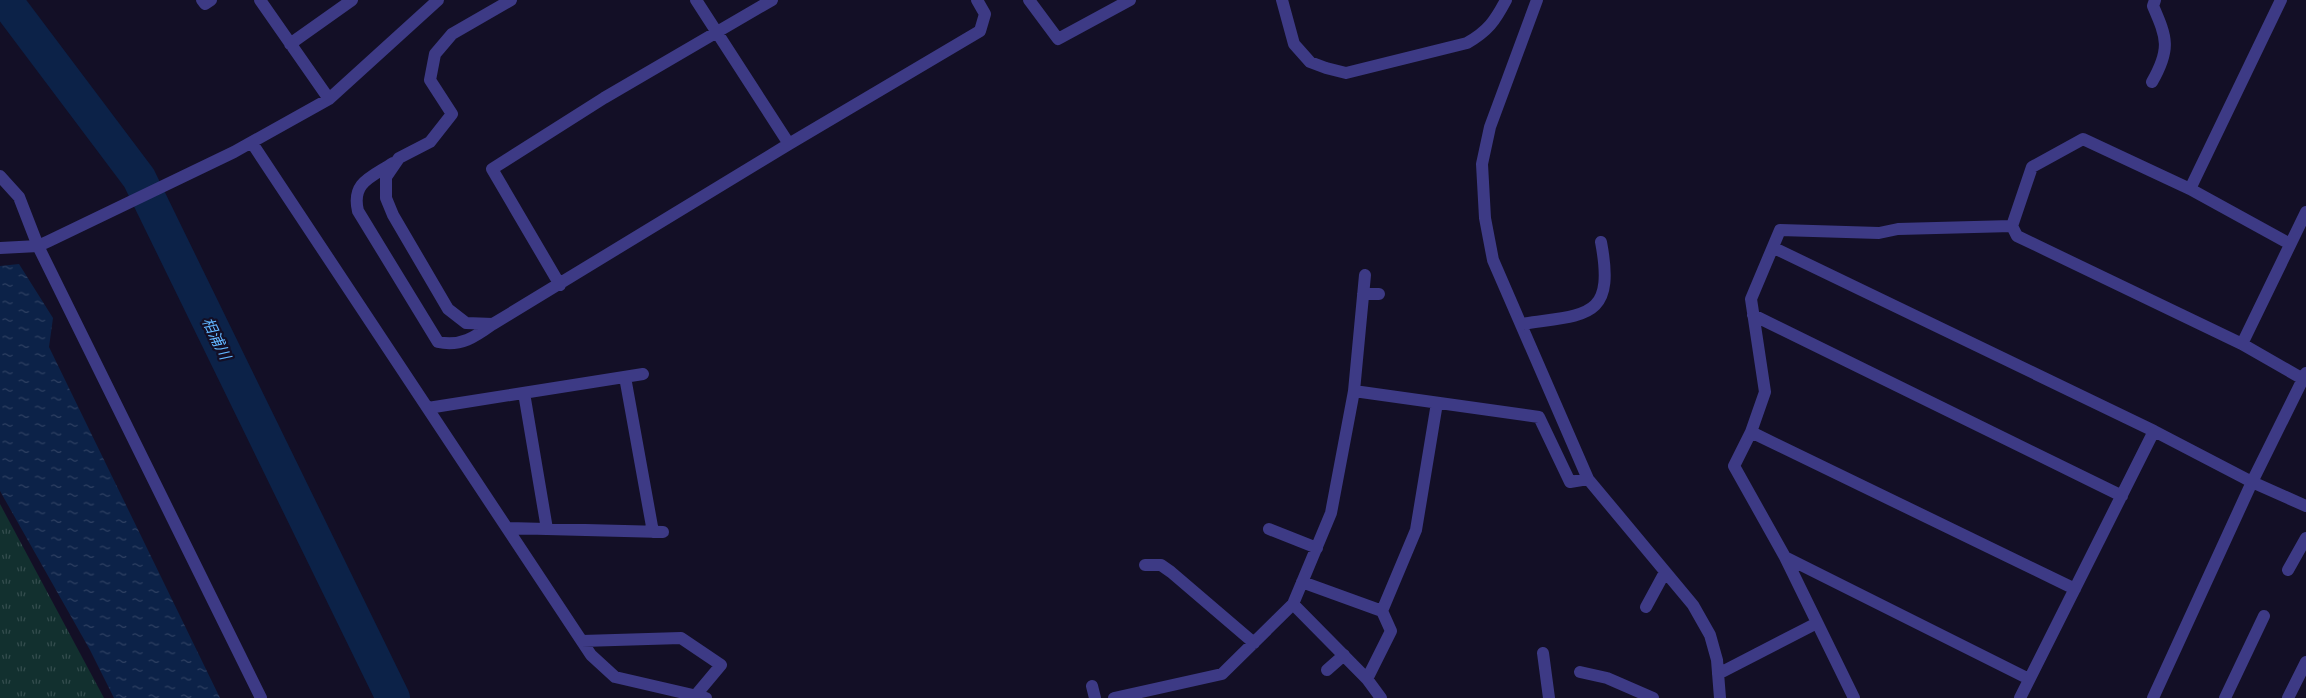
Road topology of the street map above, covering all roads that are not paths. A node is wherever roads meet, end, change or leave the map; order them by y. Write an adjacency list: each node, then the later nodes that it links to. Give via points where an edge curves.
1 (202, 0): 2 (street, via 205,4)
2 (211, 0)
3 (260, 0): 18 (street)
4 (352, 0): 18 (street)
5 (438, 0): 20 (street)
6 (511, 0): 23 (street, via 452,34 435,54 430,80 452,114 430,142)
7 (696, 0): 17 (street)
8 (772, 0): 17 (street)
9 (977, 0): 22 (street, via 985,14 980,31)
10 (1029, 0): 11 (street, via 1058,39)
11 (1130, 0)
12 (1282, 0): 13 (street, via 1294,44 1310,62 1346,73 1467,43 1485,33)
13 (1506, 0)
14 (1537, 0): 39 (street, via 1490,127 1482,164 1484,218 1492,260)
15 (2154, 0): 19 (street, via 2153,6 2165,34 2165,50)
16 (2281, 0): 25 (street)
17 (717, 33): 22 (street); 34 (street, via 604,98 492,169)
18 (290, 44): 20 (street)
19 (2152, 82)
20 (329, 99): 21 (street)
21 (252, 142): 29 (street); 47 (street)
22 (789, 144): 34 (street)
23 (399, 158): 38 (street, via 386,177 386,198 393,215 448,309 466,323); 38 (street, via 360,185 355,199 358,211 438,342 452,345 471,340)
24 (0, 176): 29 (street, via 19,197)
25 (2190, 189): 27 (street, via 2083,139 2032,168); 30 (street)
26 (2306, 212): 30 (street)
27 (2012, 226): 32 (street, via 1898,229 1879,233 1780,230); 40 (street, via 2017,236)
28 (1601, 242): 39 (street, via 1606,270 1605,288 1596,305 1583,314)
29 (44, 244): 31 (street); 81 (street)
30 (2290, 244): 40 (street)
31 (0, 248)
32 (1774, 248): 37 (street, via 1750,299); 49 (street)
33 (1365, 275): 35 (street)
34 (560, 285): 38 (street)
35 (1363, 294): 36 (street); 44 (street)
36 (1379, 294)
37 (1753, 315): 48 (street, via 1765,392); 52 (street)
38 (494, 324)
39 (1521, 324): 50 (street)
40 (2242, 344): 42 (street)
41 (643, 374): 43 (street)
42 (2305, 376): 51 (street)
43 (625, 377): 45 (street); 55 (street, via 658,532)
44 (1354, 391): 46 (street); 58 (street, via 1331,514)
45 (524, 393): 47 (street); 55 (street)
46 (1437, 403): 50 (street, via 1539,417 1570,482); 67 (street, via 1416,530)
47 (428, 408): 54 (street)
48 (1751, 432): 59 (street, via 1734,466); 64 (street)
49 (2154, 432): 51 (street); 52 (street)
50 (1588, 479): 62 (street)
51 (2252, 482): 53 (street); 89 (street)
52 (2122, 496): 64 (street)
53 (2306, 506)
54 (507, 528): 55 (street); 70 (street)
55 (547, 529)
56 (1269, 529): 58 (street)
57 (2306, 538): 61 (street)
58 (1316, 548): 63 (street)
59 (1785, 557): 69 (street); 79 (street)
60 (1145, 564): 71 (street, via 1160,565 1171,572)
61 (2288, 570)
62 (1665, 572): 66 (street); 77 (street, via 1692,605 1710,635)
63 (1302, 582): 65 (street); 67 (street)
64 (2075, 589): 79 (street)
65 (1293, 604): 71 (street); 73 (street)
66 (1646, 607)
67 (1382, 611): 78 (street, via 1391,631)
68 (2264, 616): 90 (street)
69 (1817, 623): 77 (street); 87 (street)
70 (582, 641): 80 (street, via 591,655 615,677); 80 (street, via 680,638 721,665)
71 (1254, 643): 82 (street, via 1222,674)
72 (1543, 652): 84 (street)
73 (1344, 655): 75 (street); 78 (street)
74 (2306, 662): 91 (street)
75 (1328, 670)
76 (1580, 672): 85 (street, via 1607,678)
77 (1718, 674): 86 (street)
78 (1367, 678): 83 (street)
79 (2029, 679): 88 (street)
80 (701, 697)
81 (261, 698)
82 (1114, 698)
83 (1381, 698)
84 (1549, 698)
85 (1653, 698)
86 (1720, 698)
87 (1854, 698)
88 (2020, 698)
89 (2153, 698)
90 (2226, 698)
91 (2288, 698)

